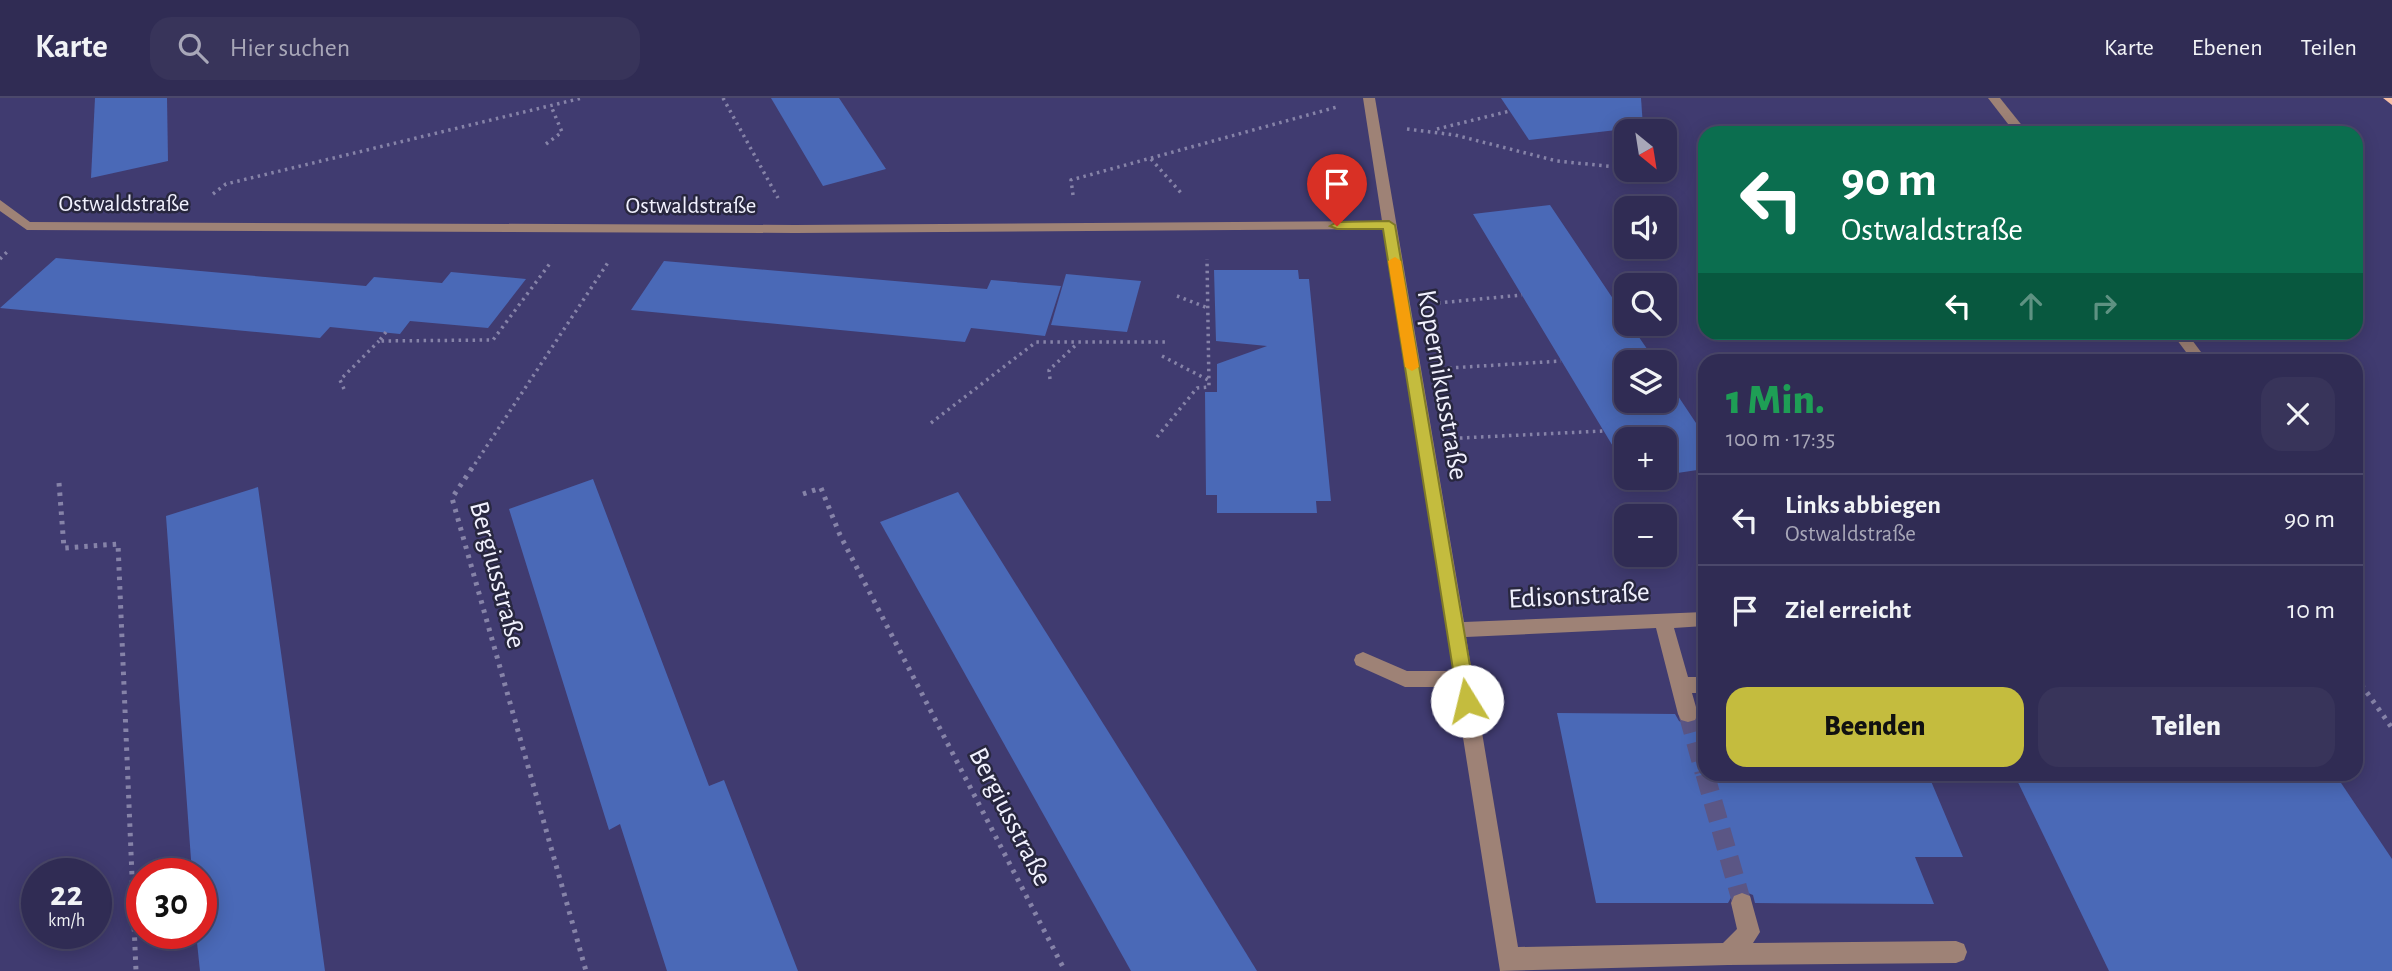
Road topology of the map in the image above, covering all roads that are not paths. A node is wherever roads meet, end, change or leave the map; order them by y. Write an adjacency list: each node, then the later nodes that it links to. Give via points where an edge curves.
1 (1994, 98): 3 (street)
2 (1369, 99): 5 (street, Kopernikusstraße)
3 (2016, 126)
4 (0, 204): 5 (street, Ostwaldstraße, via 27,226 1079,229)
5 (1389, 225): 10 (street, Kopernikusstraße)
6 (2184, 340): 7 (street)
7 (2195, 354)
8 (1698, 619): 9 (street, Edisonstraße)
9 (1663, 621): 10 (street, Edisonstraße); 13 (street)
10 (1456, 630): 12 (street, Kopernikusstraße)
11 (1363, 660): 12 (street, via 1405,679)
12 (1464, 679): 19 (street, Kopernikusstraße)
13 (1681, 685): 14 (street); 15 (street)
14 (1698, 685)
15 (1688, 714)
16 (1742, 903): 18 (street, via 1749,932)
17 (1956, 952): 18 (street)
18 (1728, 954): 19 (street)
19 (1510, 965)

